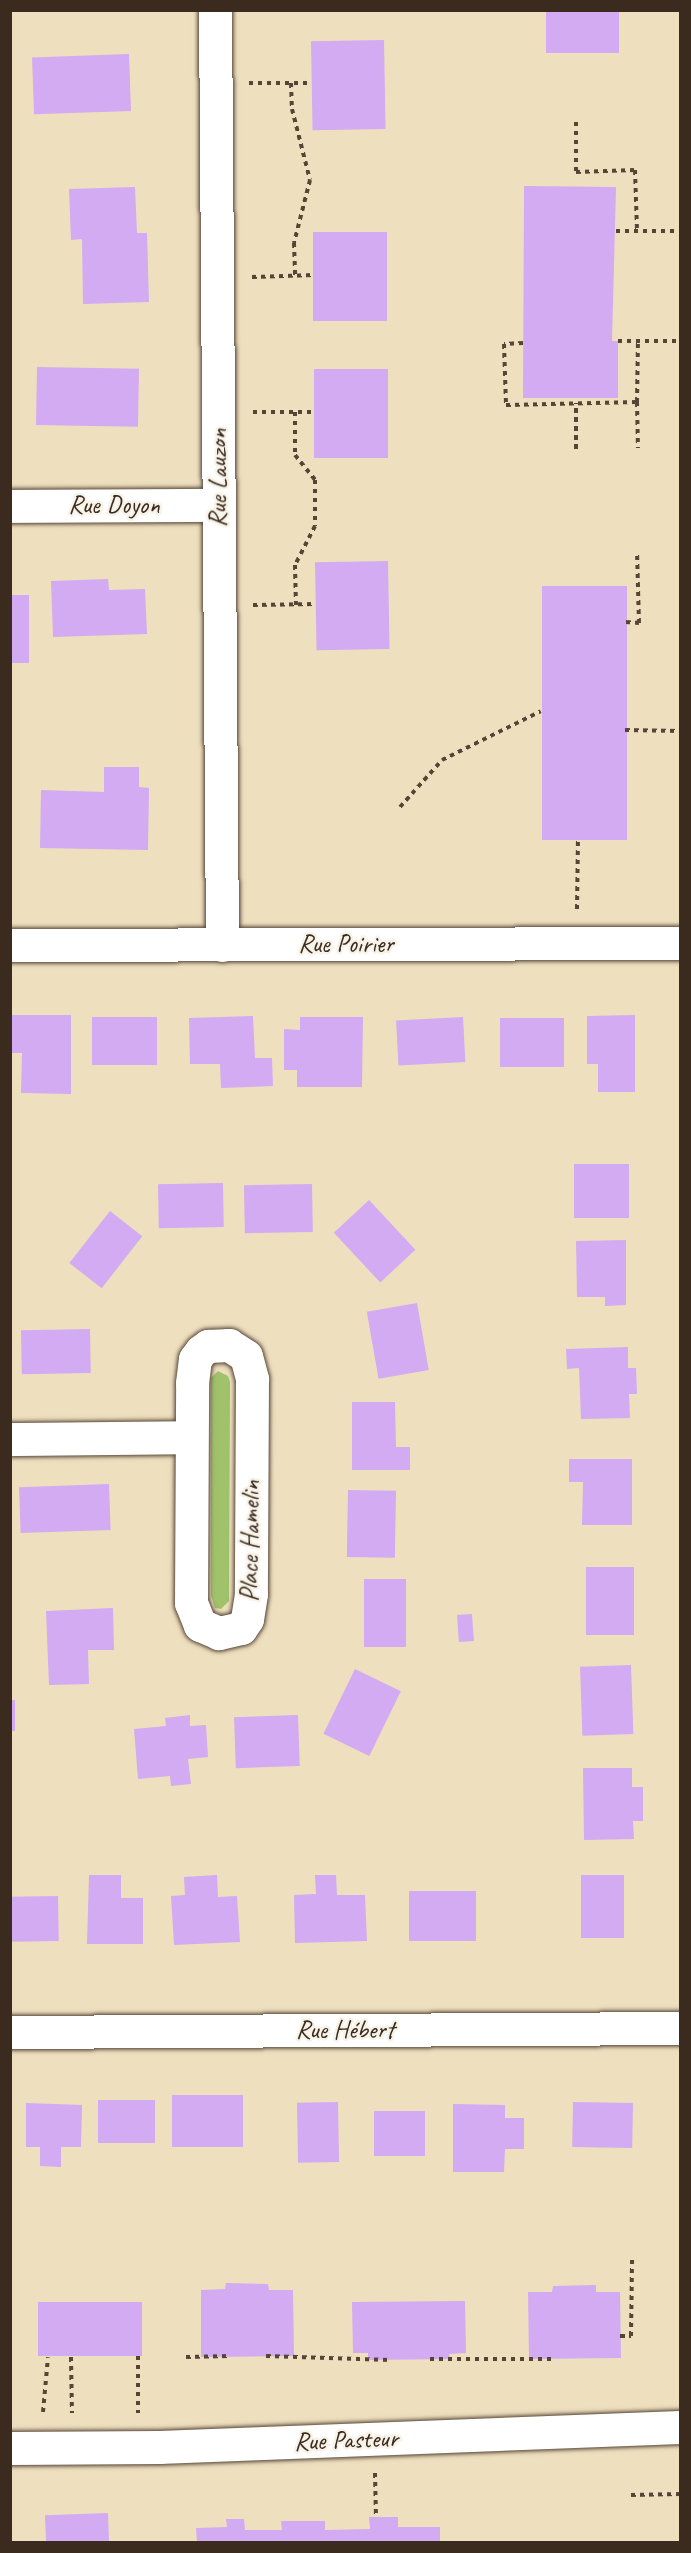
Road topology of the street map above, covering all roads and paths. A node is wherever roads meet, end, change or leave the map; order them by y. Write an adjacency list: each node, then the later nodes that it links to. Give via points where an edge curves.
1 (215, 10): 2 (street, Rue Lauzon)
2 (216, 82): 3 (path); 11 (street, Rue Lauzon)
3 (291, 83): 4 (path); 10 (path, via 292,109 310,180 294,243)
4 (311, 83)
5 (576, 122): 7 (path, via 576,172 635,170)
6 (616, 231): 7 (path)
7 (637, 231): 8 (path)
8 (681, 231)
9 (314, 275): 10 (path)
10 (295, 276): 11 (path)
11 (216, 278): 18 (street, Rue Lauzon)
12 (618, 341): 13 (path)
13 (638, 341): 14 (path); 16 (path)
14 (681, 341)
15 (523, 343): 17 (path, via 504,344 506,405)
16 (637, 402): 17 (path); 21 (path)
17 (576, 403): 22 (path)
18 (217, 412): 19 (path); 23 (street, Rue Lauzon)
19 (295, 412): 20 (path); 26 (path, via 295,455 315,480 315,526 295,565)
20 (315, 412)
21 (638, 448)
22 (576, 449)
23 (218, 505): 24 (street, Rue Doyon); 28 (street, Rue Lauzon)
24 (10, 506)
25 (638, 551): 29 (path, via 639,623)
26 (296, 604): 27 (path); 28 (path)
27 (316, 604)
28 (219, 606): 38 (street, Rue Lauzon)
29 (626, 622)
30 (541, 711): 33 (path, via 442,760)
31 (625, 730): 32 (path)
32 (681, 731)
33 (400, 807)
34 (578, 840): 35 (path)
35 (576, 943): 36 (street, Rue Poirier); 38 (street, Rue Poirier)
36 (681, 943)
37 (10, 945): 38 (street, Rue Poirier)
38 (222, 945)
39 (190, 1437): 39 (street, Place Hamelin, via 195,1359 208,1346 240,1349 250,1365 252,1379 251,1594 247,1619 232,1632 209,1631 193,1615); 40 (street)
40 (10, 1438)
41 (681, 2028): 42 (street, Rue Hébert)
42 (10, 2032)
43 (632, 2260): 44 (path, via 631,2336)
44 (620, 2336)
45 (48, 2356): 58 (path, via 43,2395)
46 (138, 2356): 56 (path)
47 (230, 2356): 50 (path)
48 (266, 2356): 52 (path)
49 (71, 2357): 58 (path)
50 (186, 2357)
51 (556, 2359): 53 (path)
52 (390, 2360)
53 (430, 2360)
54 (681, 2427): 55 (street, Rue Pasteur)
55 (375, 2439): 56 (street, Rue Pasteur); 61 (path)
56 (139, 2447): 58 (street, Rue Pasteur)
57 (10, 2448): 58 (street, Rue Pasteur)
58 (58, 2448)
59 (631, 2494): 60 (path)
60 (681, 2494)
61 (376, 2517)

